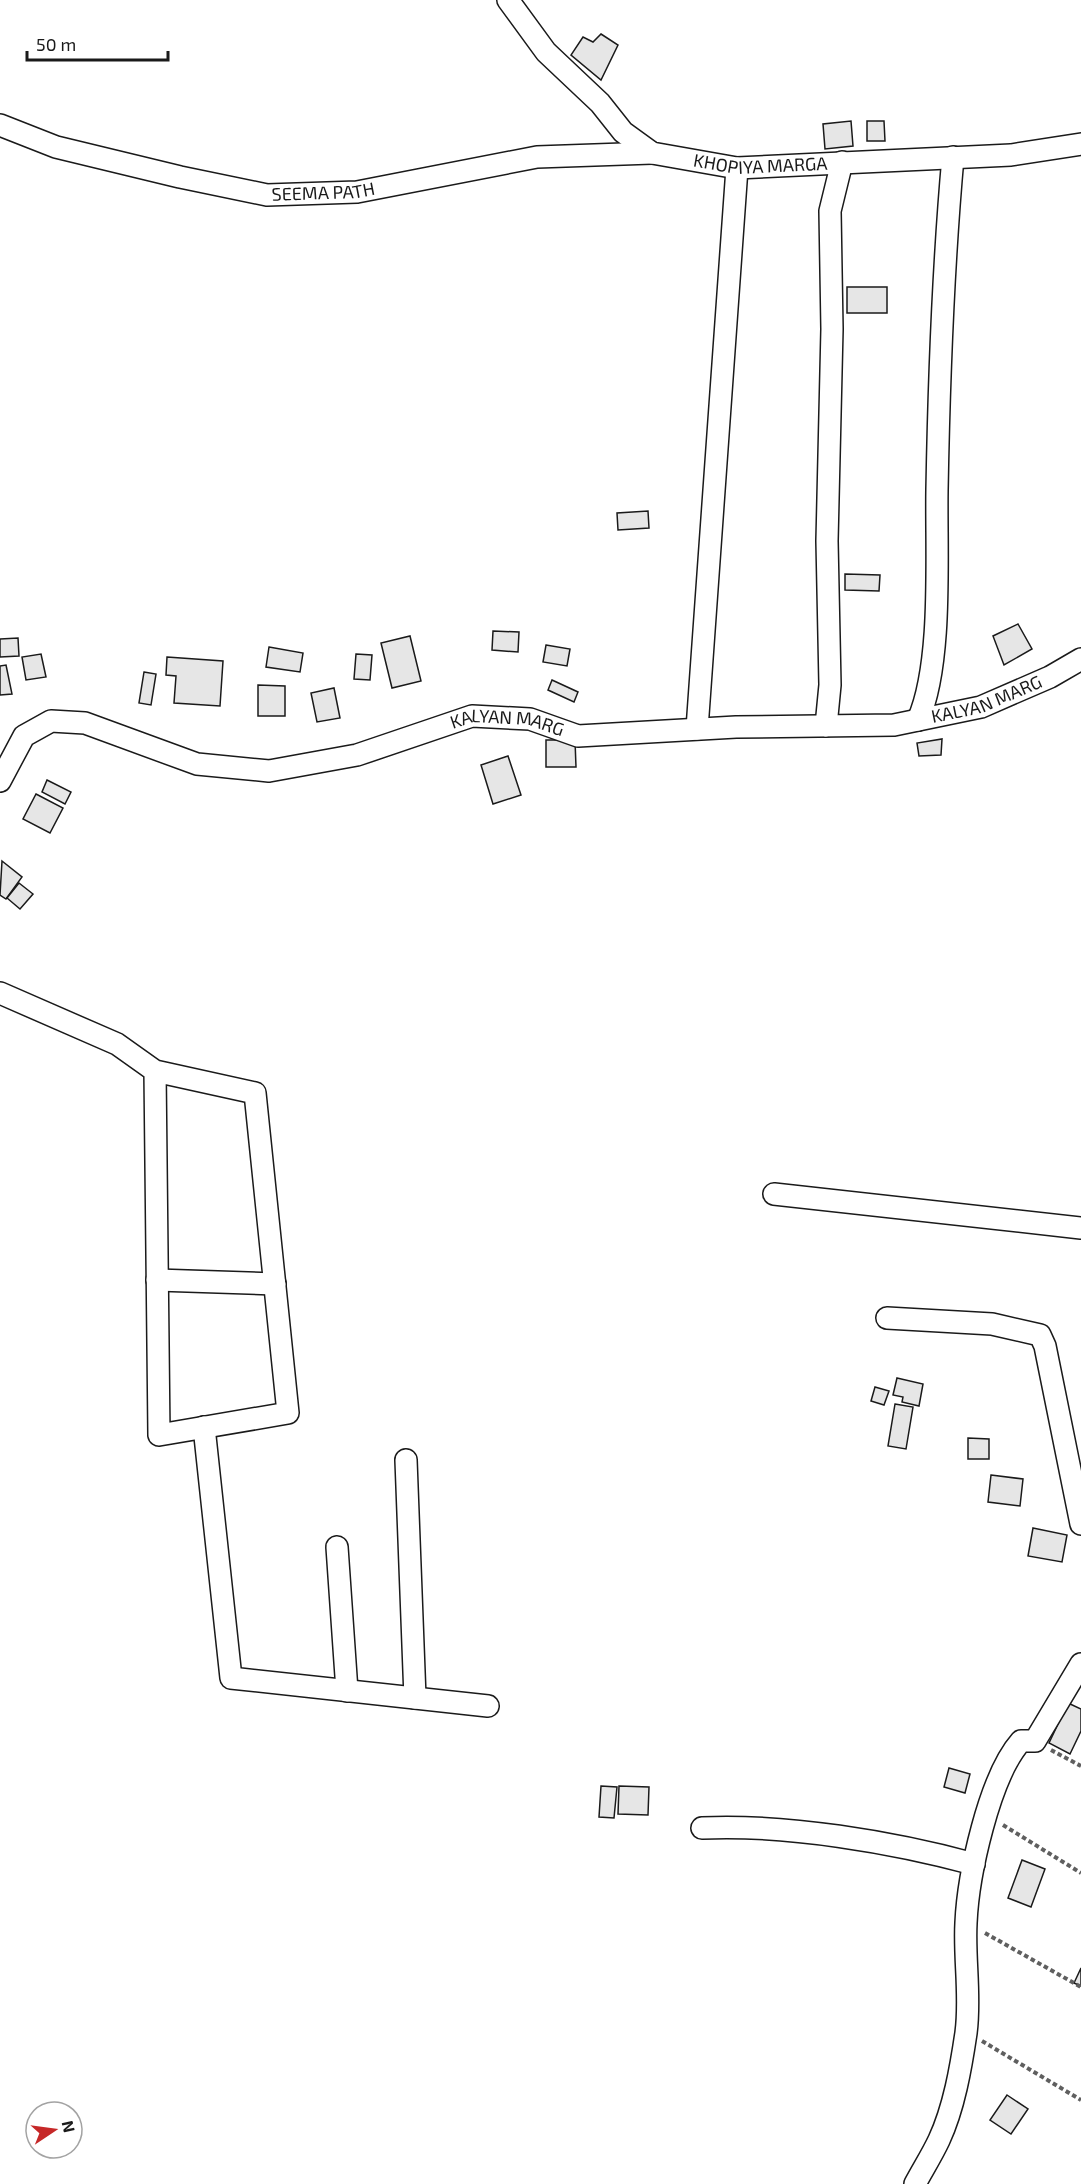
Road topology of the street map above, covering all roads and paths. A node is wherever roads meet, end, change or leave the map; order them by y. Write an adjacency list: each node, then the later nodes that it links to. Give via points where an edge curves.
1 (508, 0): 4 (street, KHOPIYA MARGA, via 546,52 623,132)
2 (0, 125): 4 (street, SEEMA PATH, via 56,147 267,195 357,192 537,157)
3 (1081, 144): 5 (street, KHOPIYA MARGA, via 1011,155)
4 (652, 153): 7 (street, KHOPIYA MARGA)
5 (953, 157): 6 (street, KHOPIYA MARGA); 9 (street, via 940,319 935,621 928,698)
6 (842, 162): 7 (street, KHOPIYA MARGA); 10 (street, via 830,211 830,685)
7 (737, 168): 11 (street)
8 (1081, 659): 9 (street, KALYAN MARG, via 981,707)
9 (918, 720): 10 (street, KALYAN MARG, via 894,725)
10 (826, 726): 11 (street, KALYAN MARG)
11 (697, 729): 12 (street, KALYAN MARG, via 578,736 530,719 472,716 357,755 269,771 197,764 86,723 51,720 24,736)
12 (0, 781)
13 (0, 993): 14 (street, via 117,1044)
14 (155, 1071): 17 (street); 18 (street, via 255,1092)
15 (774, 1194): 16 (street)
16 (1081, 1228)
17 (157, 1280): 18 (street); 20 (street, via 159,1435)
18 (275, 1284): 20 (street, via 288,1413)
19 (887, 1318): 22 (street, via 992,1324 1040,1335)
20 (204, 1427): 25 (street, via 231,1678)
21 (406, 1460): 26 (street)
22 (1081, 1524)
23 (337, 1547): 25 (street)
24 (1081, 1664): 28 (street)
25 (346, 1691): 26 (street)
26 (416, 1698): 27 (street)
27 (488, 1706)
28 (1035, 1741): 29 (path); 30 (street, via 1021,1742 1011,1752)
29 (1081, 1766)
30 (987, 1815): 32 (street); 33 (path)
31 (702, 1828): 32 (street, via 734,1826 800,1832 930,1852)
32 (974, 1863): 34 (street)
33 (1081, 1873)
34 (966, 1922): 35 (path); 36 (street)
35 (1081, 1987)
36 (966, 2031): 37 (path); 38 (street, via 949,2112)
37 (1081, 2100)
38 (915, 2184)

